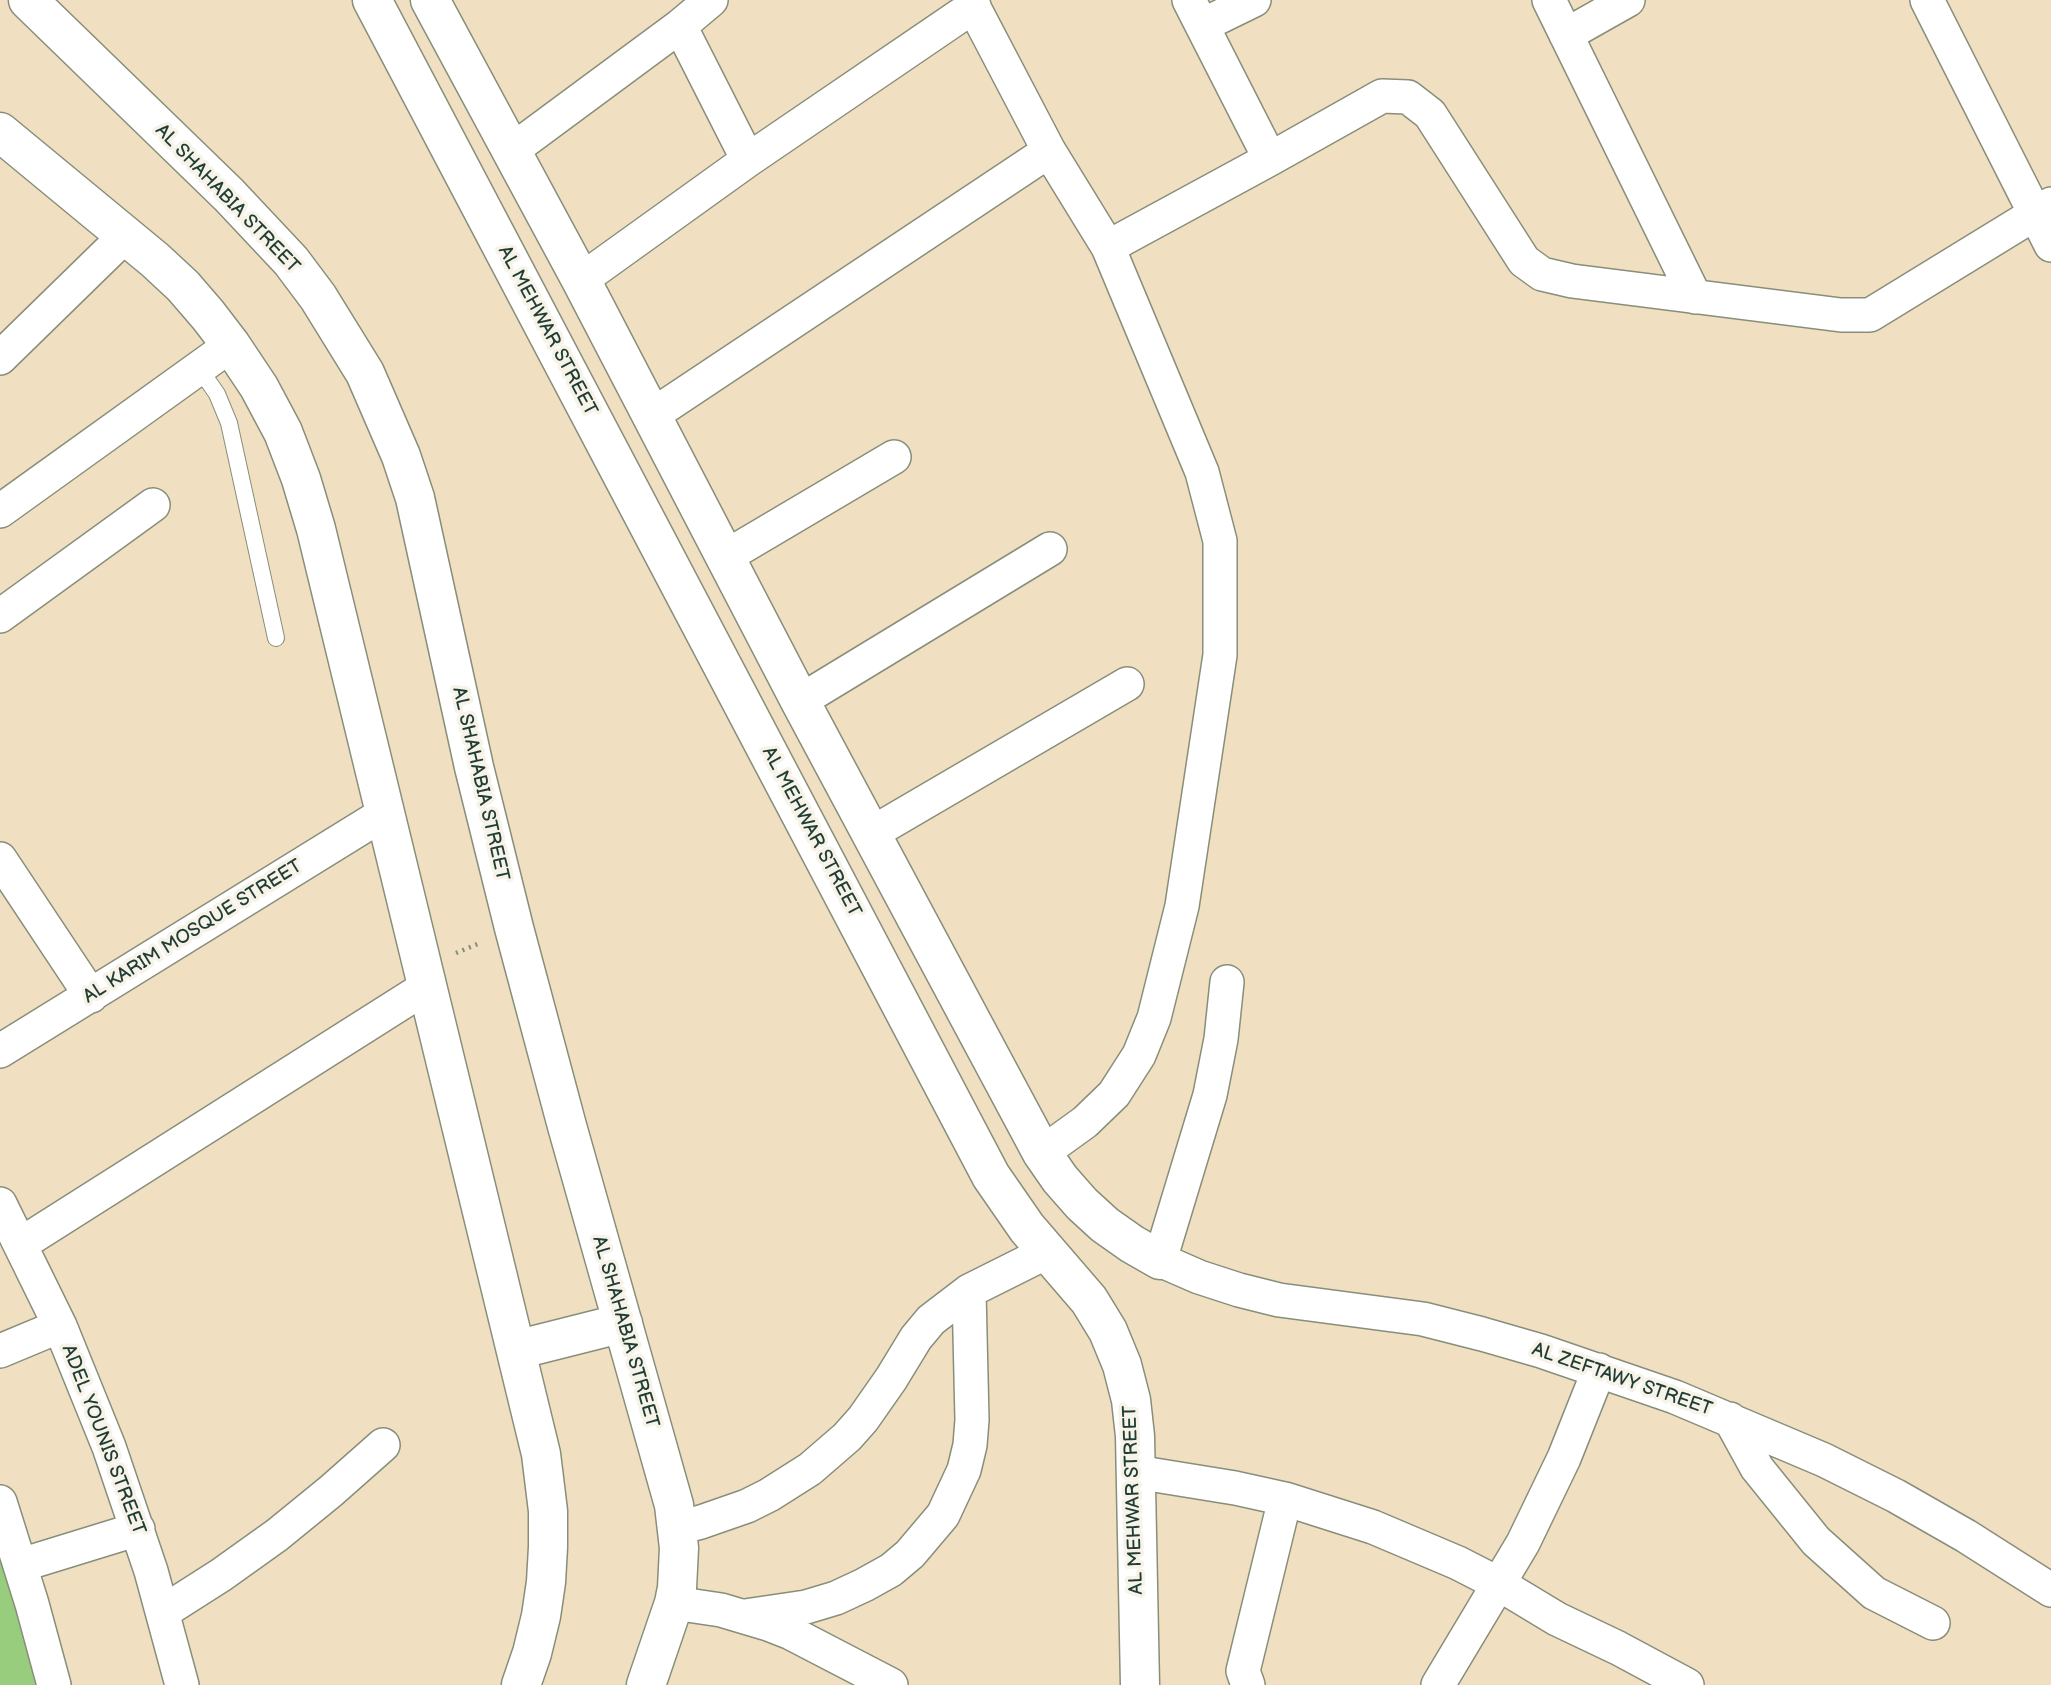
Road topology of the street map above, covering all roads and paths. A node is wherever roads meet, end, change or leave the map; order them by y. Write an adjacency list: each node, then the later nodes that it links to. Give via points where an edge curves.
1 (28, 0): 42 (main road, AL SHAHABIA STREET, via 261,227 318,297 365,373 415,498)
2 (372, 0): 13 (main road, AL MEHWAR STREET)
3 (711, 0): 11 (street)
4 (1254, 0): 10 (street)
5 (1549, 0): 12 (street)
6 (1628, 0): 12 (street)
7 (1927, 0): 19 (street)
8 (972, 3): 16 (street); 18 (street)
9 (436, 10): 13 (main road); 15 (main road)
10 (1196, 13): 17 (street)
11 (680, 26): 15 (street); 18 (street)
12 (1566, 35): 24 (street)
13 (395, 43): 41 (main road, AL MEHWAR STREET)
14 (0, 132): 20 (main road)
15 (511, 151): 23 (main road)
16 (1049, 151): 22 (street); 28 (street)
17 (1270, 159): 22 (street); 24 (street, via 1382,96 1408,97 1430,114 1524,261 1542,274)
18 (748, 160): 23 (street)
19 (2043, 208): 21 (street); 24 (street, via 1870,314 1841,315)
20 (126, 236): 25 (main road, via 183,286); 26 (street)
21 (2051, 245)
22 (1108, 247): 47 (street, via 1202,472 1220,541 1220,655 1182,906 1154,1018 1139,1055 1114,1094)
23 (581, 280): 28 (main road)
24 (1695, 297)
25 (231, 345): 27 (street); 38 (main road, via 283,432 301,480)
26 (0, 358)
27 (200, 368): 31 (street); 35 (lane, via 217,394 232,434)
28 (651, 416): 33 (main road)
29 (894, 457): 33 (street)
30 (153, 505): 34 (street)
31 (0, 511)
32 (1050, 548): 37 (street)
33 (725, 557): 37 (main road)
34 (0, 616)
35 (276, 638)
36 (1127, 684): 39 (street)
37 (800, 701): 39 (main road)
38 (385, 813): 43 (main road); 45 (street, AL KARIM MOSQUE STREET)
39 (874, 837): 41 (main road); 47 (main road)
40 (0, 859): 45 (street)
41 (829, 866): 50 (main road, AL MEHWAR STREET, via 991,1175)
42 (514, 928): 43 (path); 53 (main road, AL SHAHABIA STREET)
43 (425, 976): 49 (street); 55 (main road)
44 (1227, 982): 51 (street, via 1210,1095)
45 (91, 996): 46 (street, AL KARIM MOSQUE STREET)
46 (0, 1051)
47 (1042, 1153): 51 (main road, via 1082,1204 1123,1238)
48 (0, 1204): 49 (street, ADEL YOUNIS STREET)
49 (21, 1244): 54 (street, ADEL YOUNIS STREET)
50 (1047, 1252): 52 (street); 60 (main road, AL MEHWAR STREET, via 1089,1300 1122,1365 1131,1400)
51 (1160, 1260): 57 (street, AL ZEFTAWY STREET, via 1238,1290 1423,1320)
52 (969, 1291): 63 (street, via 931,1320 863,1419 810,1469 747,1506); 70 (street, via 970,1445 943,1515 911,1554 864,1585 806,1606)
53 (623, 1323): 55 (main road); 63 (main road, AL SHAHABIA STREET)
54 (60, 1326): 56 (street); 64 (street, ADEL YOUNIS STREET)
55 (516, 1350): 74 (main road, via 545,1476 548,1547 541,1616)
56 (0, 1351)
57 (1599, 1370): 58 (street, AL ZEFTAWY STREET); 66 (street, via 1564,1458)
58 (1730, 1419): 67 (street, AL ZEFTAWY STREET, via 1896,1496); 71 (street, via 1758,1468 1816,1541 1874,1593)
59 (383, 1445): 69 (street, via 277,1535)
60 (1136, 1472): 61 (street); 77 (main road, AL MEHWAR STREET)
61 (1285, 1499): 66 (street, via 1373,1527); 78 (street, via 1243,1671)
62 (0, 1502): 65 (street)
63 (678, 1528): 68 (main road, AL SHAHABIA STREET)
64 (138, 1529): 65 (street); 69 (street, ADEL YOUNIS STREET)
65 (20, 1565): 72 (street)
66 (1499, 1584): 79 (street); 80 (street)
67 (2051, 1590)
68 (674, 1603): 70 (street); 75 (main road, AL SHAHABIA STREET)
69 (163, 1612): 73 (street, ADEL YOUNIS STREET)
70 (745, 1616): 76 (street, via 791,1633)
71 (1933, 1623)
72 (54, 1685)
73 (182, 1685)
74 (521, 1685)
75 (646, 1685)
76 (891, 1685)
77 (1140, 1685)
78 (1248, 1685)
79 (1438, 1685)
80 (1687, 1685)

